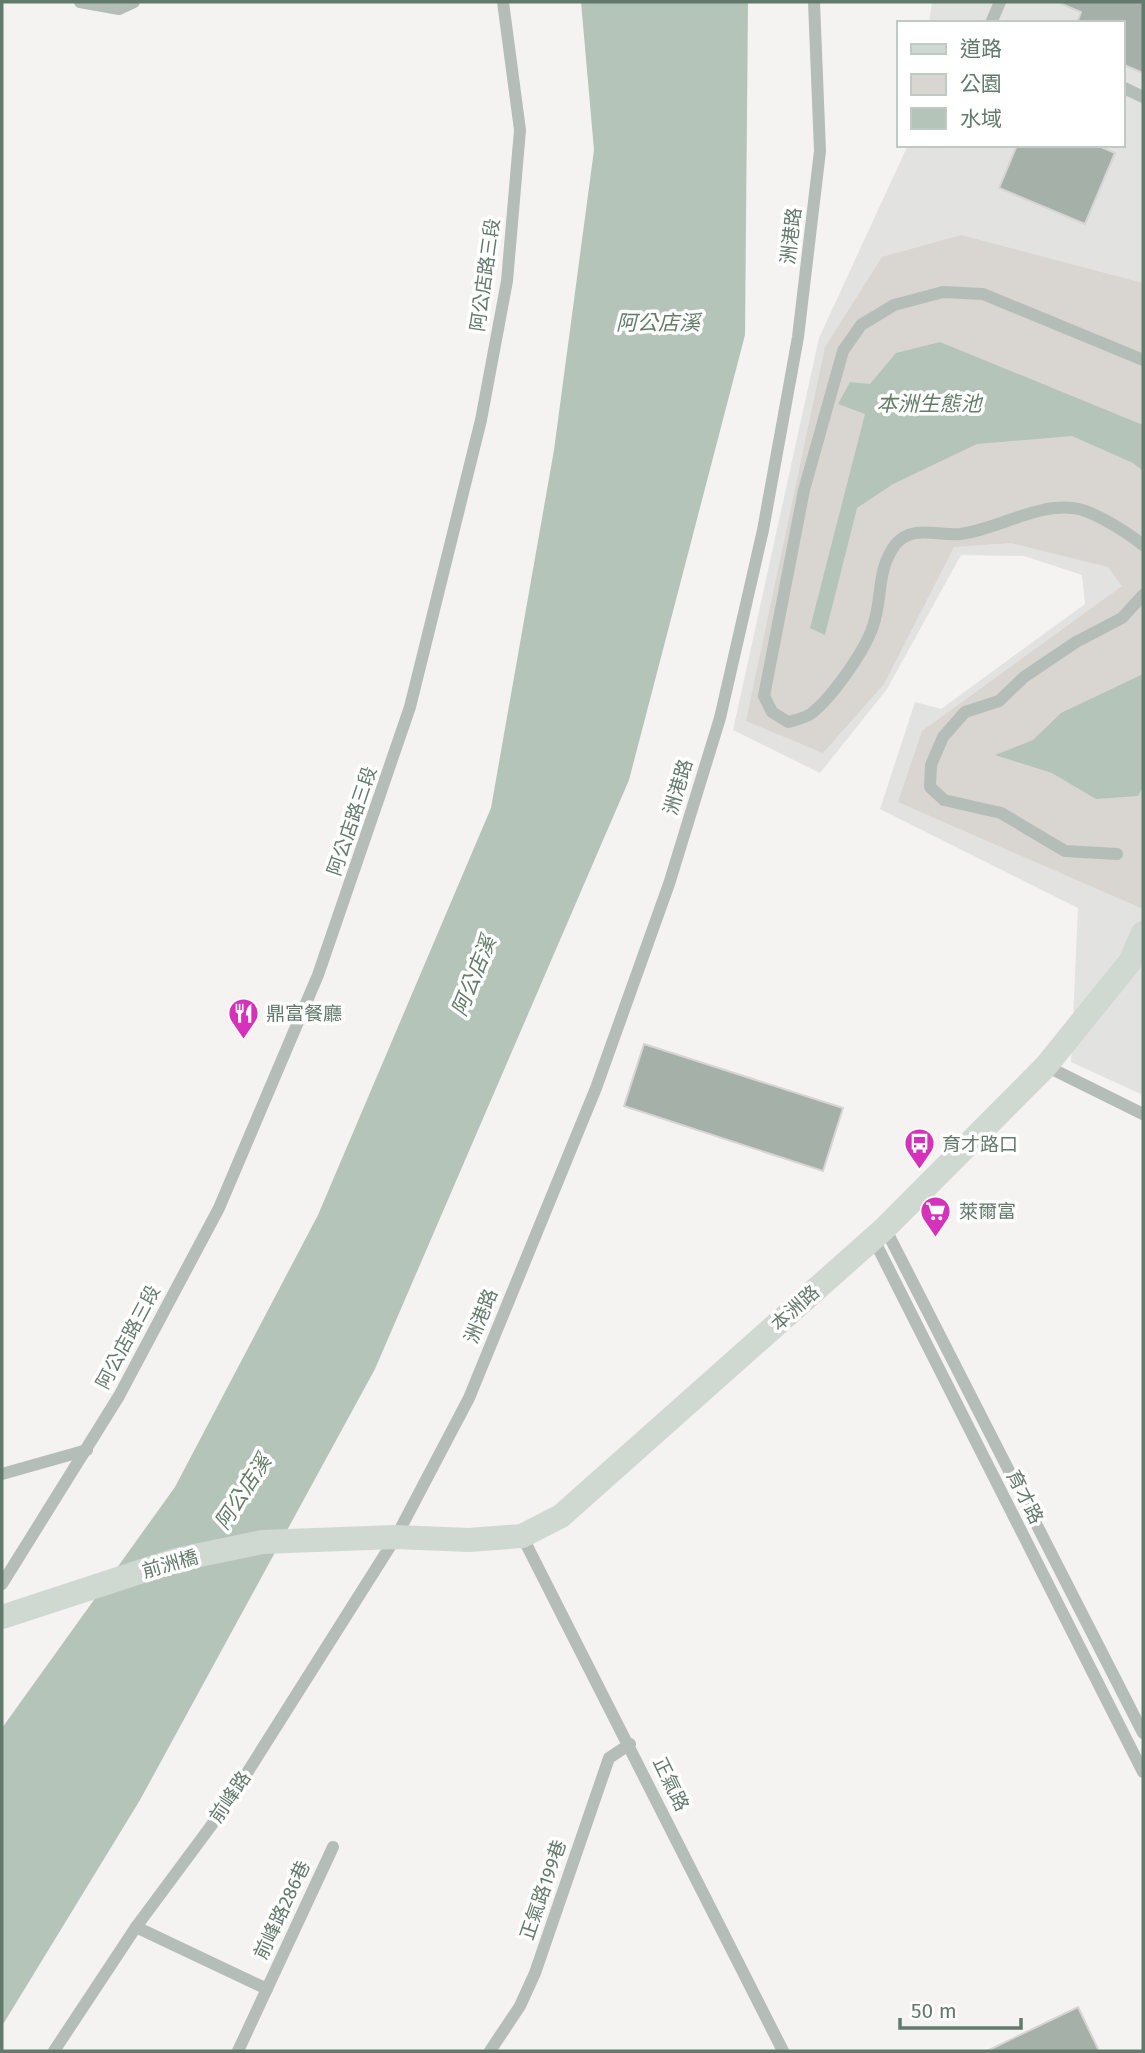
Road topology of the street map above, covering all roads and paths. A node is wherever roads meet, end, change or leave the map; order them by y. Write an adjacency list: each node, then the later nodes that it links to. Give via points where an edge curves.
1 (80, 2): 2 (street, via 119,9)
2 (134, 2)
3 (503, 2): 17 (street, 阿公店路三段, via 520,130 507,281 481,420 410,707 350,888 286,1055 219,1208)
4 (814, 2): 20 (street, 洲港路, via 820,151 798,337 763,530 720,718 669,884 596,1088 468,1398)
5 (1000, 2): 6 (street)
6 (992, 21)
7 (1124, 88): 8 (street)
8 (1143, 97)
9 (1143, 360): 10 (street, via 983,294 943,292 894,305 861,325 843,351 804,490 764,696 772,712 788,722 811,715 849,669 873,627 882,567 897,542 920,531 958,534 1047,508 1076,508)
10 (1143, 545)
11 (1143, 595): 12 (street, via 1122,618 1024,677 999,701 965,712 943,737 931,765 930,787 944,800 1001,813 1065,851)
12 (1117, 854)
13 (1140, 948): 14 (main road, 本洲路)
14 (1046, 1066): 15 (street); 16 (main road, 本洲路)
15 (1143, 1114)
16 (879, 1233): 19 (main road, 本洲路, via 561,1516); 23 (street, 育才路); 25 (street, 育才路)
17 (87, 1450): 18 (street); 21 (street, 阿公店路三段)
18 (2, 1474)
19 (522, 1535): 20 (main road, 本洲路, via 469,1540); 24 (street, 正氣路)
20 (396, 1537): 22 (main road, 前洲橋, via 262,1542 176,1560); 27 (street, 前峰路, via 228,1803)
21 (2, 1584)
22 (2, 1617)
23 (1143, 1733)
24 (630, 1744): 31 (street, 正氣路199巷, via 609,1758 535,1973); 32 (street, 正氣路)
25 (1143, 1772)
26 (332, 1847): 28 (street, 前峰路286巷)
27 (136, 1927): 28 (street, 前峰路286巷); 29 (street, 前峰路)
28 (267, 1989): 30 (street, 前峰路286巷)
29 (54, 2051)
30 (238, 2051)
31 (490, 2051)
32 (783, 2051)

